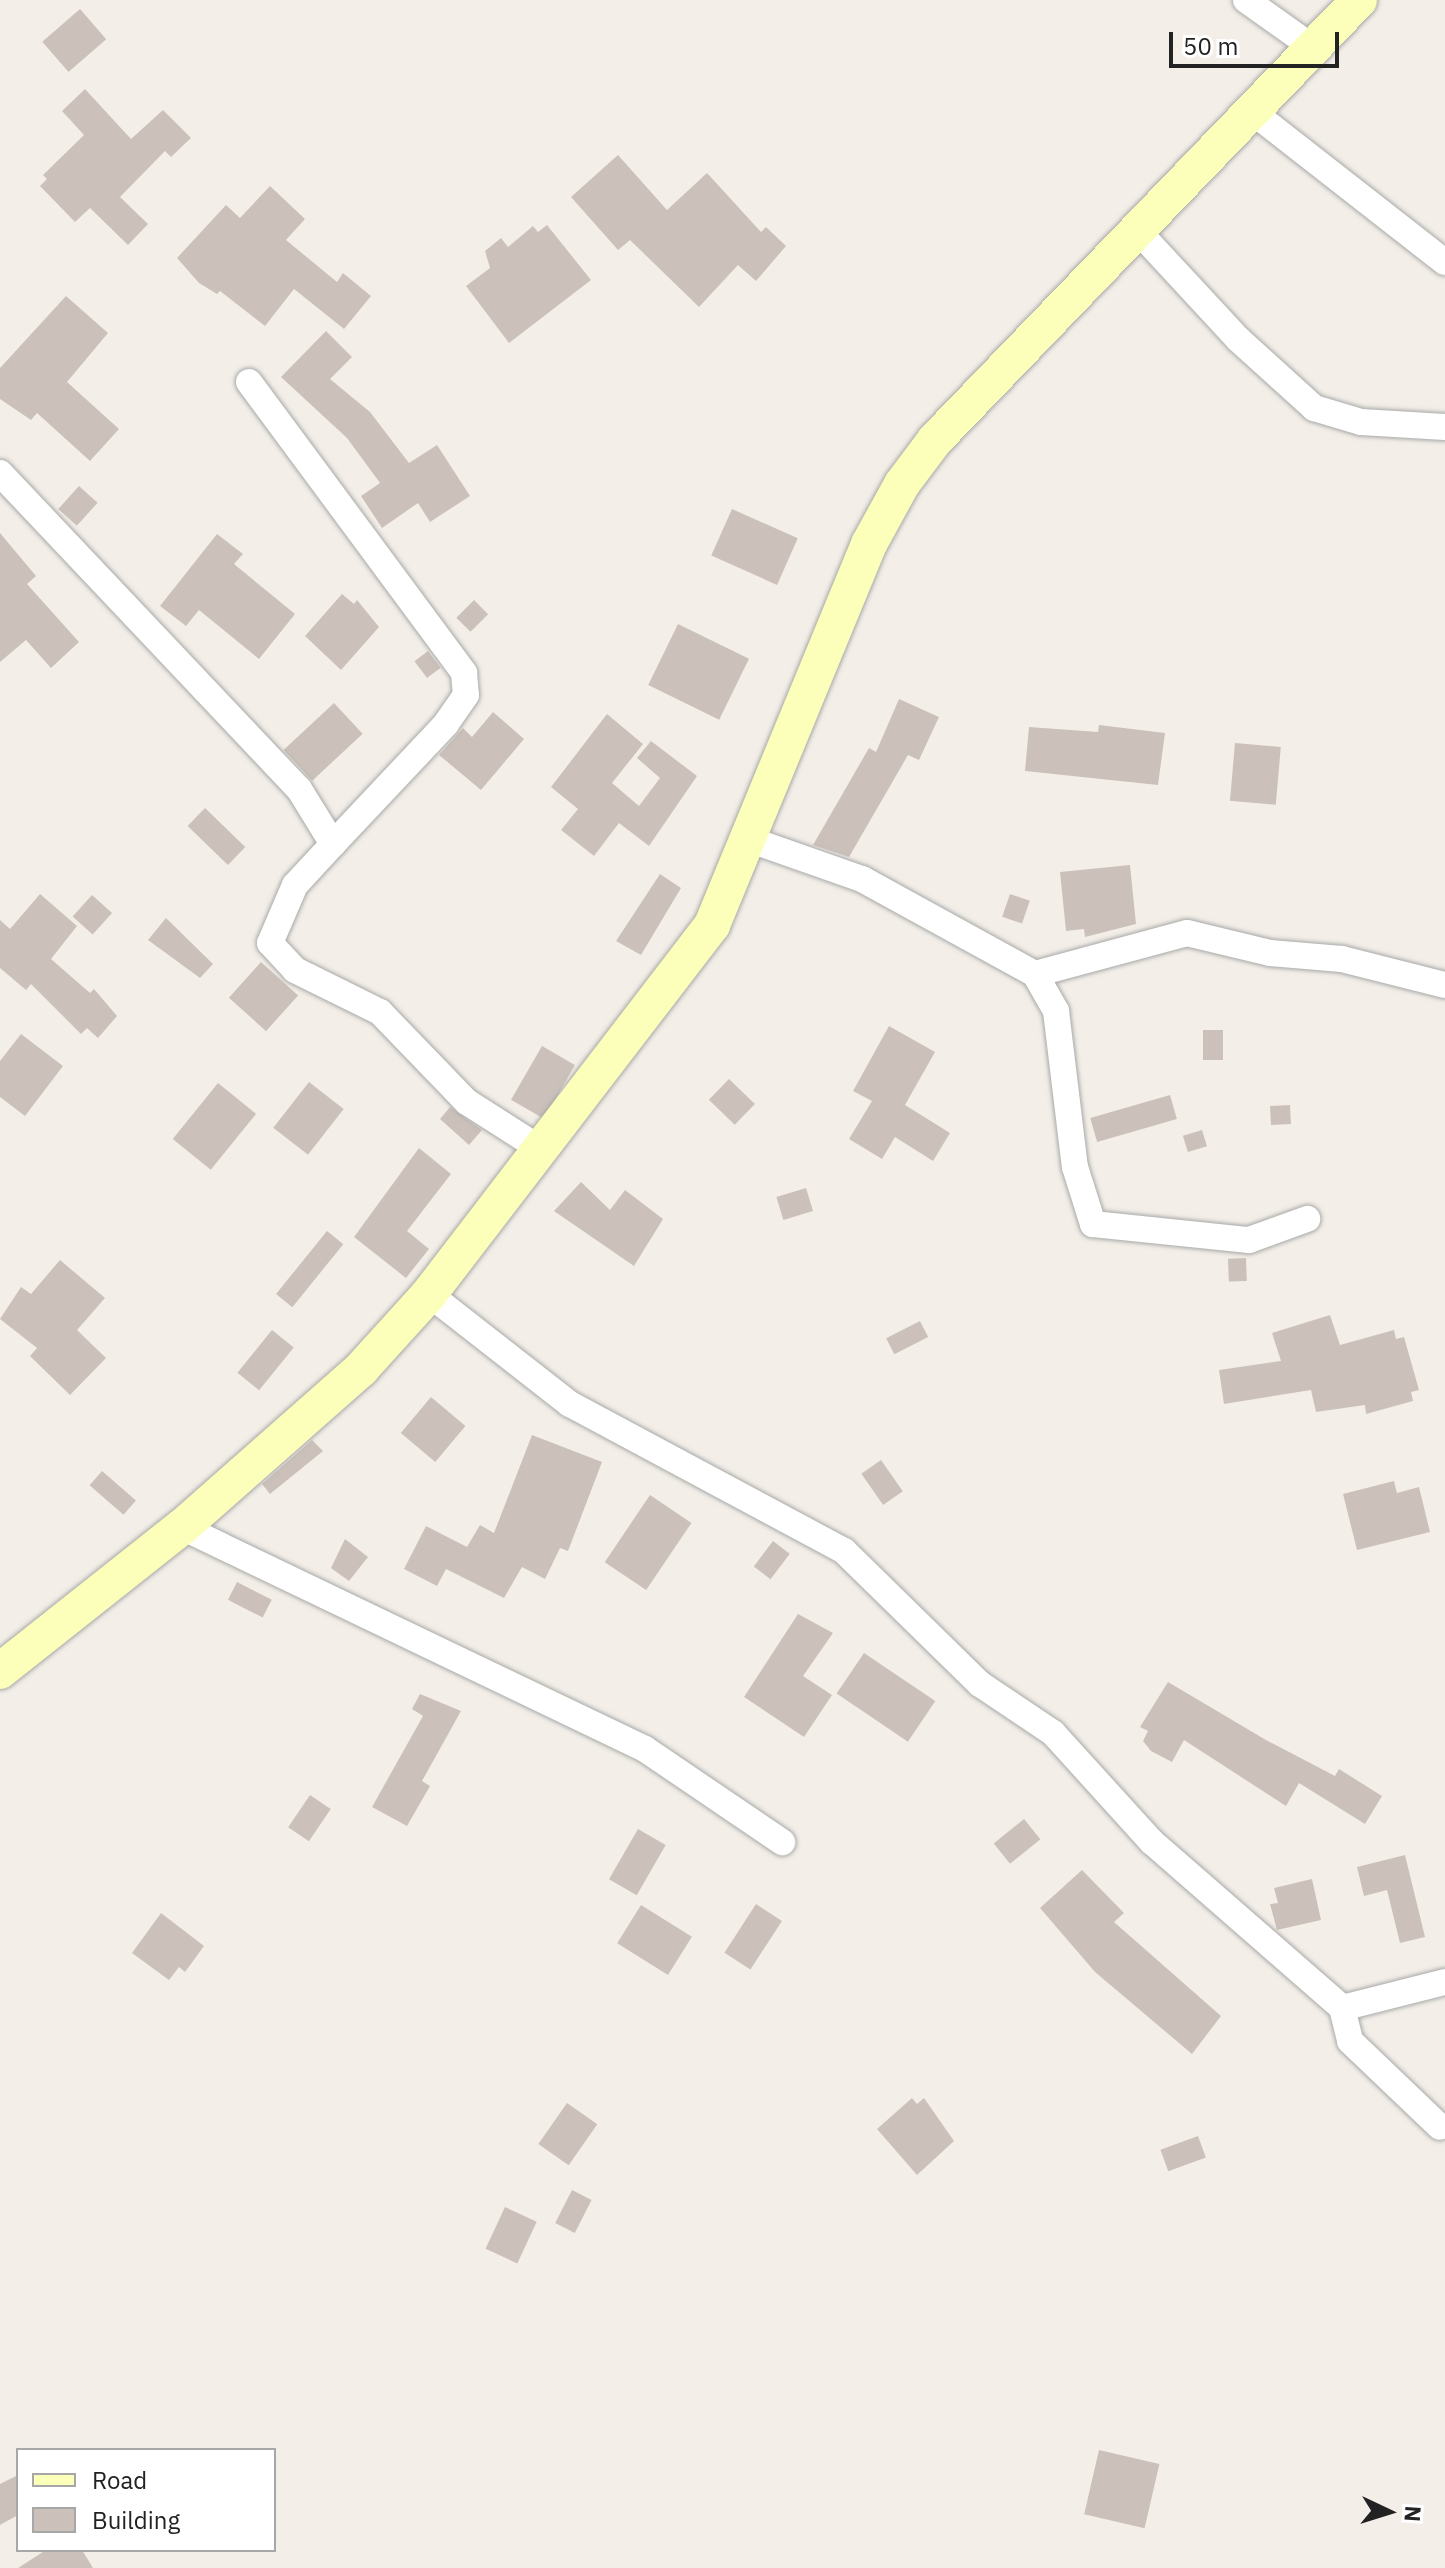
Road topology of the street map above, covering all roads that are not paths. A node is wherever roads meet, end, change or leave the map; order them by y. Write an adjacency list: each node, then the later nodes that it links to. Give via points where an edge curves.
1 (1246, 0): 3 (street)
2 (1359, 0): 3 (street)
3 (1315, 49): 4 (street)
4 (1254, 113): 5 (street); 6 (street)
5 (1138, 231): 8 (street, via 1238,339 1314,408 1361,422); 10 (street, via 935,440 902,484 869,544)
6 (1445, 262)
7 (249, 382): 11 (street, via 464,673 466,695 446,724)
8 (1445, 427)
9 (0, 473): 11 (street, via 299,789)
10 (751, 840): 12 (street, via 862,879); 14 (street, via 712,925)
11 (333, 844): 14 (street, via 295,885 270,943 295,970 380,1012 467,1102)
12 (1035, 974): 13 (street, via 1187,933 1270,953 1342,959); 15 (street, via 1056,1011 1075,1167 1093,1224 1249,1240)
13 (1445, 985)
14 (539, 1148): 16 (street)
15 (1307, 1219)
16 (429, 1294): 17 (street, via 361,1369); 21 (street, via 570,1404 844,1551 980,1684 1053,1733 1152,1842)
17 (182, 1527): 18 (street); 19 (street, via 645,1749)
18 (0, 1671)
19 (782, 1842)
20 (1445, 1982): 21 (street)
21 (1342, 2008): 22 (street, via 1350,2041)
22 (1440, 2127)

